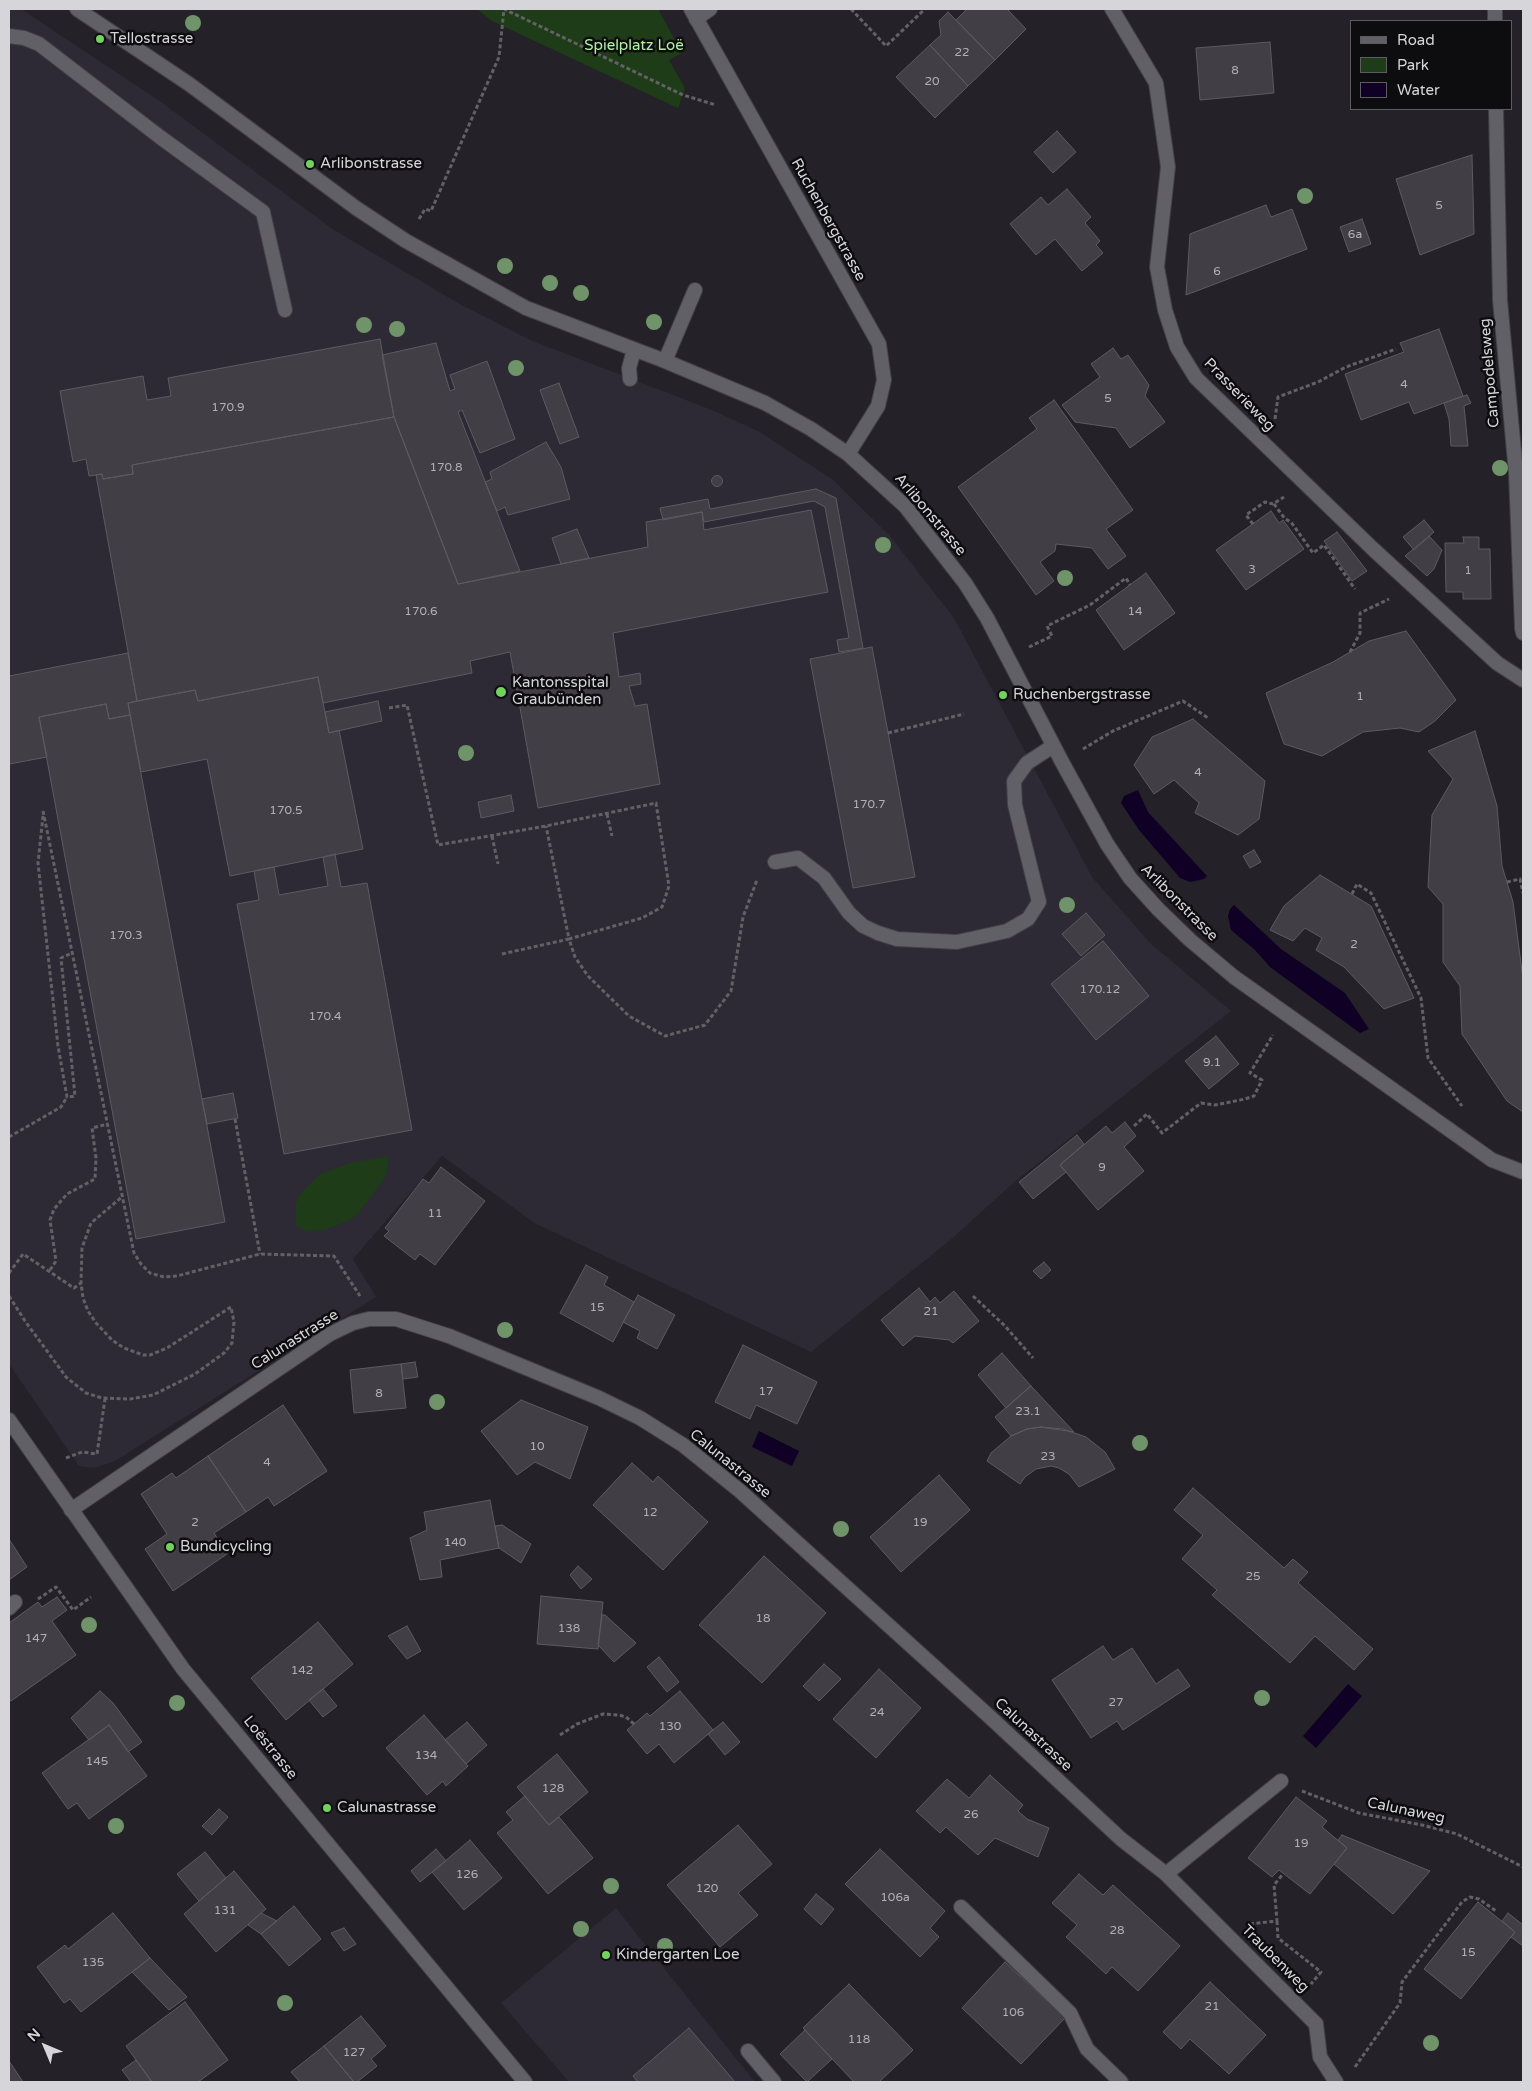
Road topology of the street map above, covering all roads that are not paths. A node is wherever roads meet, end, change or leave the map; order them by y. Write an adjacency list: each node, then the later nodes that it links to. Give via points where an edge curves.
1 (77, 9): 9 (street, Arlibonstrasse, via 189,84 356,208 406,241 526,308)
2 (710, 9): 4 (street)
3 (1112, 9): 14 (street, Prasserieweg, via 1156,83 1168,167 1158,267 1165,310 1177,347 1196,378 1270,450 1497,664)
4 (693, 14): 12 (street, Ruchenbergstrasse, via 879,344 884,380 878,406)
5 (9, 36): 8 (street, via 39,44 263,212)
6 (1496, 110): 13 (street, Campodelsweg, via 1500,300 1516,473)
7 (696, 290): 10 (street)
8 (285, 310)
9 (634, 350): 10 (street, Arlibonstrasse); 11 (street)
10 (666, 361): 12 (street, Arlibonstrasse, via 765,403)
11 (630, 379)
12 (848, 454): 15 (street, Arlibonstrasse, via 905,506 965,583 987,618)
13 (1523, 633)
14 (1523, 680)
15 (1053, 746): 16 (street, via 1027,763 1014,780 1015,805 1039,902 1028,919 1007,932 957,942 897,939 863,926 849,913 824,878 798,858); 17 (street, Arlibonstrasse, via 1107,844 1130,878 1190,940 1234,977 1492,1160)
16 (776, 862)
17 (1523, 1172)
18 (9, 1420): 19 (street, Loëstrasse)
19 (70, 1510): 21 (street, Calunastrasse, via 330,1334 369,1319 396,1318 449,1336 599,1398 640,1418 683,1445 740,1491 1121,1839); 24 (street, Loëstrasse, via 183,1669)
20 (1281, 1781): 21 (street)
21 (1166, 1874): 27 (street, Traubenweg, via 1316,2024 1320,2056)
22 (961, 1907): 26 (street, via 1070,2012 1087,2049)
23 (748, 2051): 25 (street)
24 (525, 2082)
25 (774, 2082)
26 (1121, 2082)
27 (1336, 2082)

